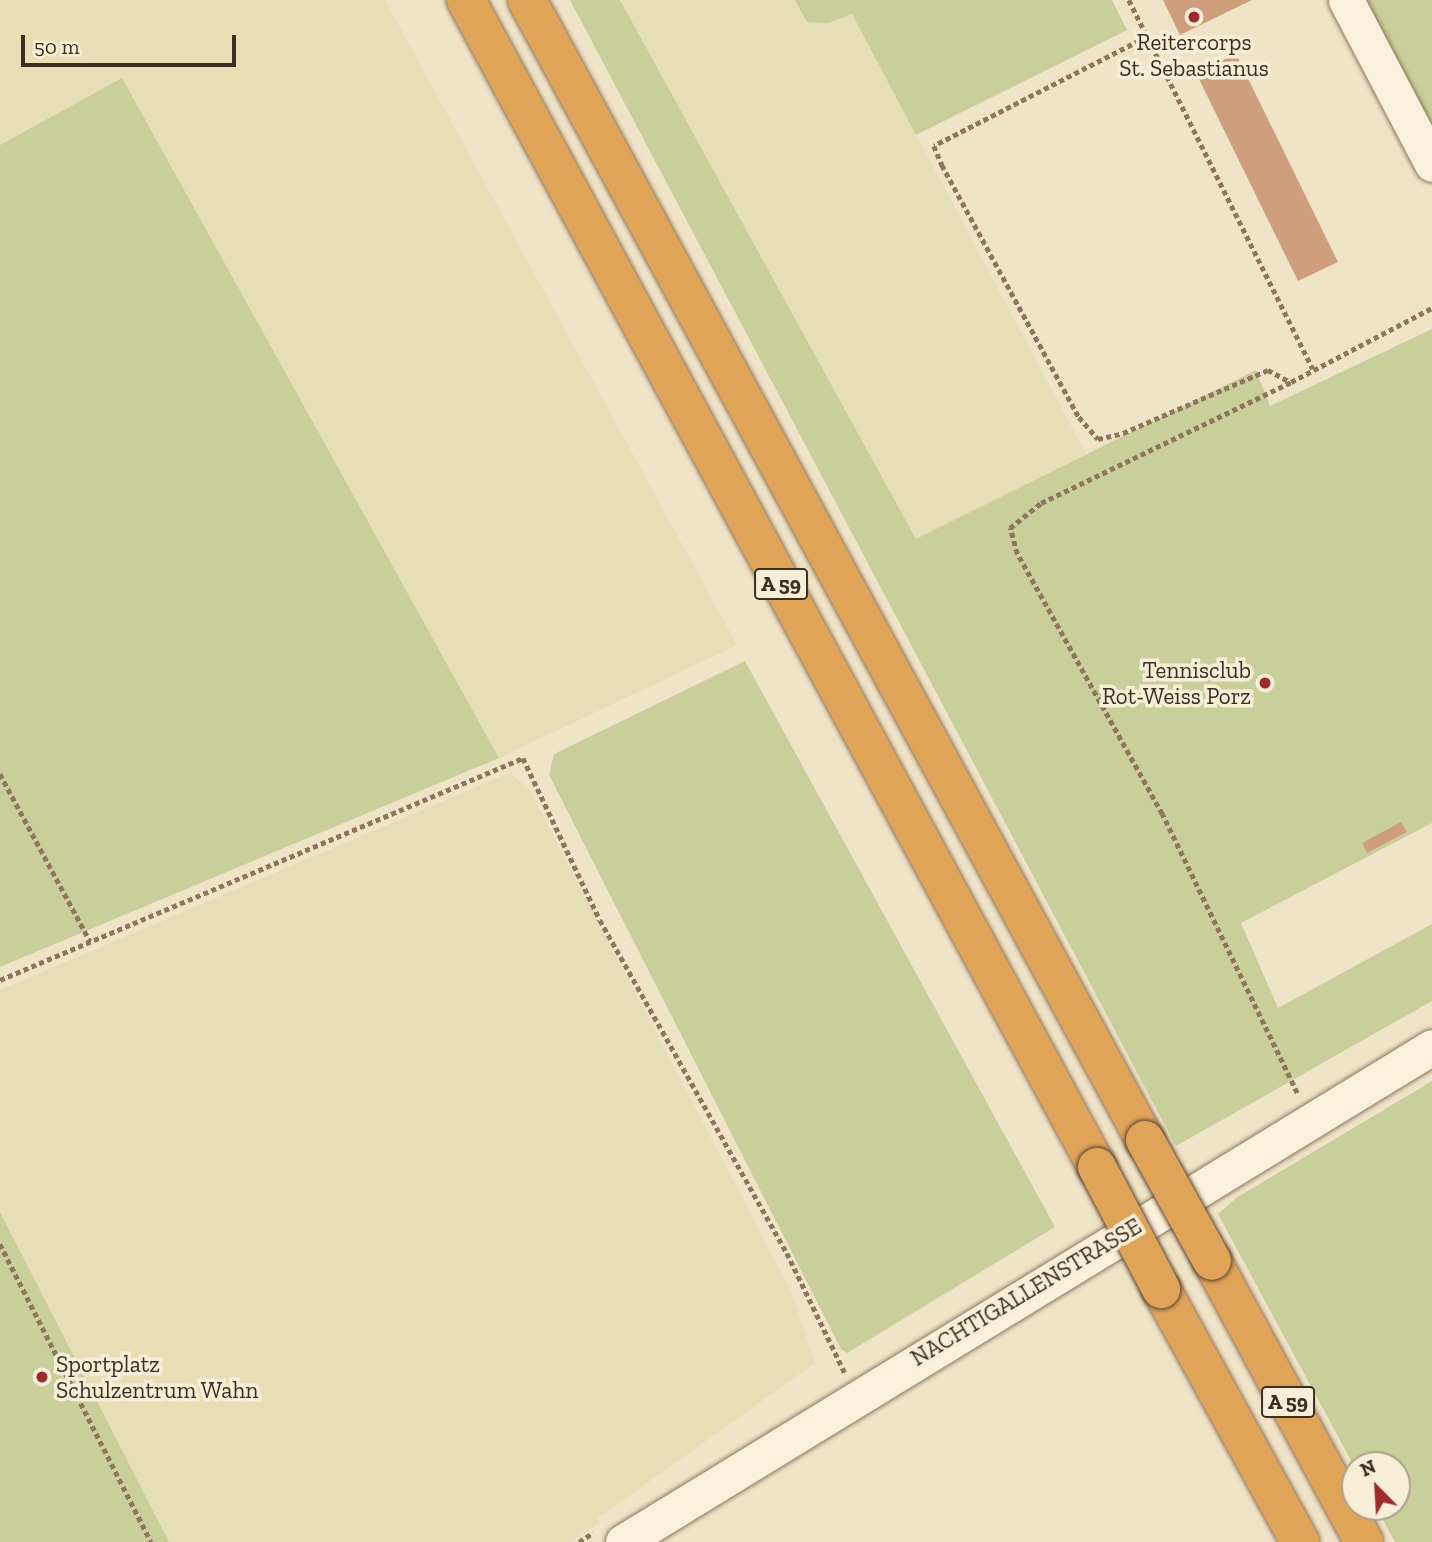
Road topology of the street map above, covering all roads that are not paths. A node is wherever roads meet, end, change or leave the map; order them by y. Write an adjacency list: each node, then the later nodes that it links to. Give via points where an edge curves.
1 (466, 0): 7 (highway, A 59, bridge)
2 (527, 0): 8 (highway, A 59, bridge)
3 (1346, 0): 4 (street)
4 (1432, 164)
5 (1432, 1047): 6 (street, NACHTIGALLENSTRASSE)
6 (623, 1542)
7 (1300, 1542)
8 (1364, 1542)

